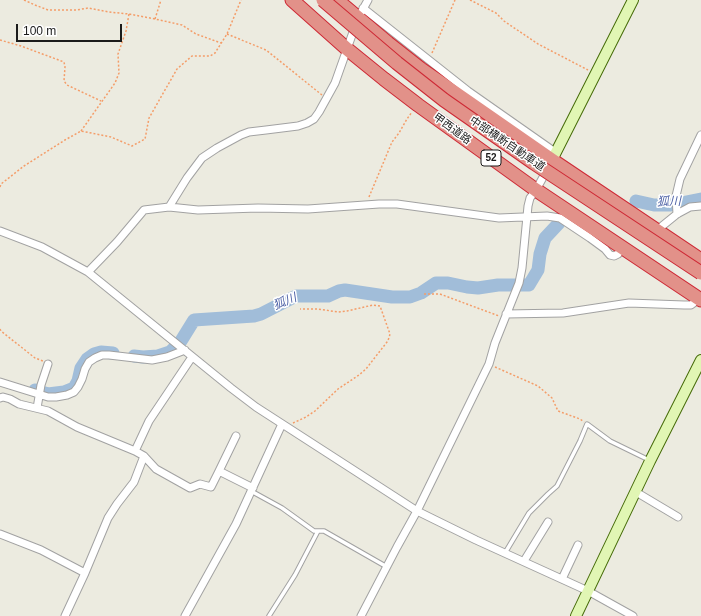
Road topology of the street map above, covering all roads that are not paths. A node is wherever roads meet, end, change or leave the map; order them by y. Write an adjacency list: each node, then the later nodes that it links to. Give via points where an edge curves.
1 (292, 0): 7 (highway, 甲西道路 / 52)
2 (323, 0): 20 (highway, 中部横断自動車道, bridge, via 444,100)
3 (337, 0): 6 (highway)
4 (368, 0): 6 (street)
5 (633, 0): 9 (street)
6 (361, 13): 7 (street); 9 (street, via 428,60); 9 (highway, via 388,43 421,69)
7 (347, 49): 10 (highway, 甲西道路 / 52, via 418,105); 12 (street, via 335,83 314,119 298,126 241,135 217,148 202,158)
8 (701, 135): 13 (street, via 680,180 676,196)
9 (553, 156): 10 (street); 15 (highway)
10 (536, 190): 14 (street, via 530,198); 17 (highway, 甲西道路 / 52)
11 (701, 206): 13 (street, via 690,207)
12 (170, 207): 14 (street, via 198,210 308,209 397,204 499,218); 19 (street, via 144,210)
13 (677, 214): 15 (street)
14 (526, 218): 17 (street, via 560,218 610,255 618,254); 22 (street, via 519,283)
15 (656, 230): 18 (highway)
16 (0, 231): 19 (street, via 42,247)
17 (623, 248): 21 (highway, 甲西道路 / 52)
18 (701, 260)
19 (88, 272): 23 (street)
20 (701, 274)
21 (700, 300): 22 (street, via 684,306 630,303 563,314)
22 (505, 316): 39 (street, via 489,364)
23 (184, 350): 24 (street); 28 (street, via 152,360 102,355 89,362 74,392 56,397)
24 (192, 357): 31 (street, via 250,403); 33 (street, via 149,421)
25 (701, 360): 35 (street)
26 (48, 364): 28 (street)
27 (0, 382): 28 (street)
28 (39, 394): 30 (street)
29 (0, 398): 30 (street)
30 (37, 408): 33 (street)
31 (284, 425): 37 (street); 39 (street)
32 (236, 436): 36 (street)
33 (135, 450): 34 (street)
34 (144, 456): 36 (street, via 156,469 190,488 200,484 211,487); 48 (street, via 134,482 108,518)
35 (650, 461): 38 (street); 45 (lane, via 610,442 587,424 557,486 530,512)
36 (219, 471): 37 (street)
37 (252, 490): 42 (lane, via 314,531); 52 (street)
38 (636, 492): 40 (street); 50 (street)
39 (417, 511): 45 (street); 47 (street)
40 (678, 518)
41 (548, 522): 46 (street)
42 (318, 531): 47 (lane, via 324,531); 53 (lane)
43 (0, 534): 48 (street, via 41,550)
44 (578, 545): 49 (street)
45 (505, 553): 46 (street)
46 (524, 562): 49 (street)
47 (387, 567): 54 (street)
48 (85, 574): 51 (street)
49 (562, 579): 50 (street)
50 (588, 591): 55 (street); 56 (street)
51 (65, 616)
52 (186, 616)
53 (269, 616)
54 (361, 616)
55 (576, 616)
56 (633, 616)

